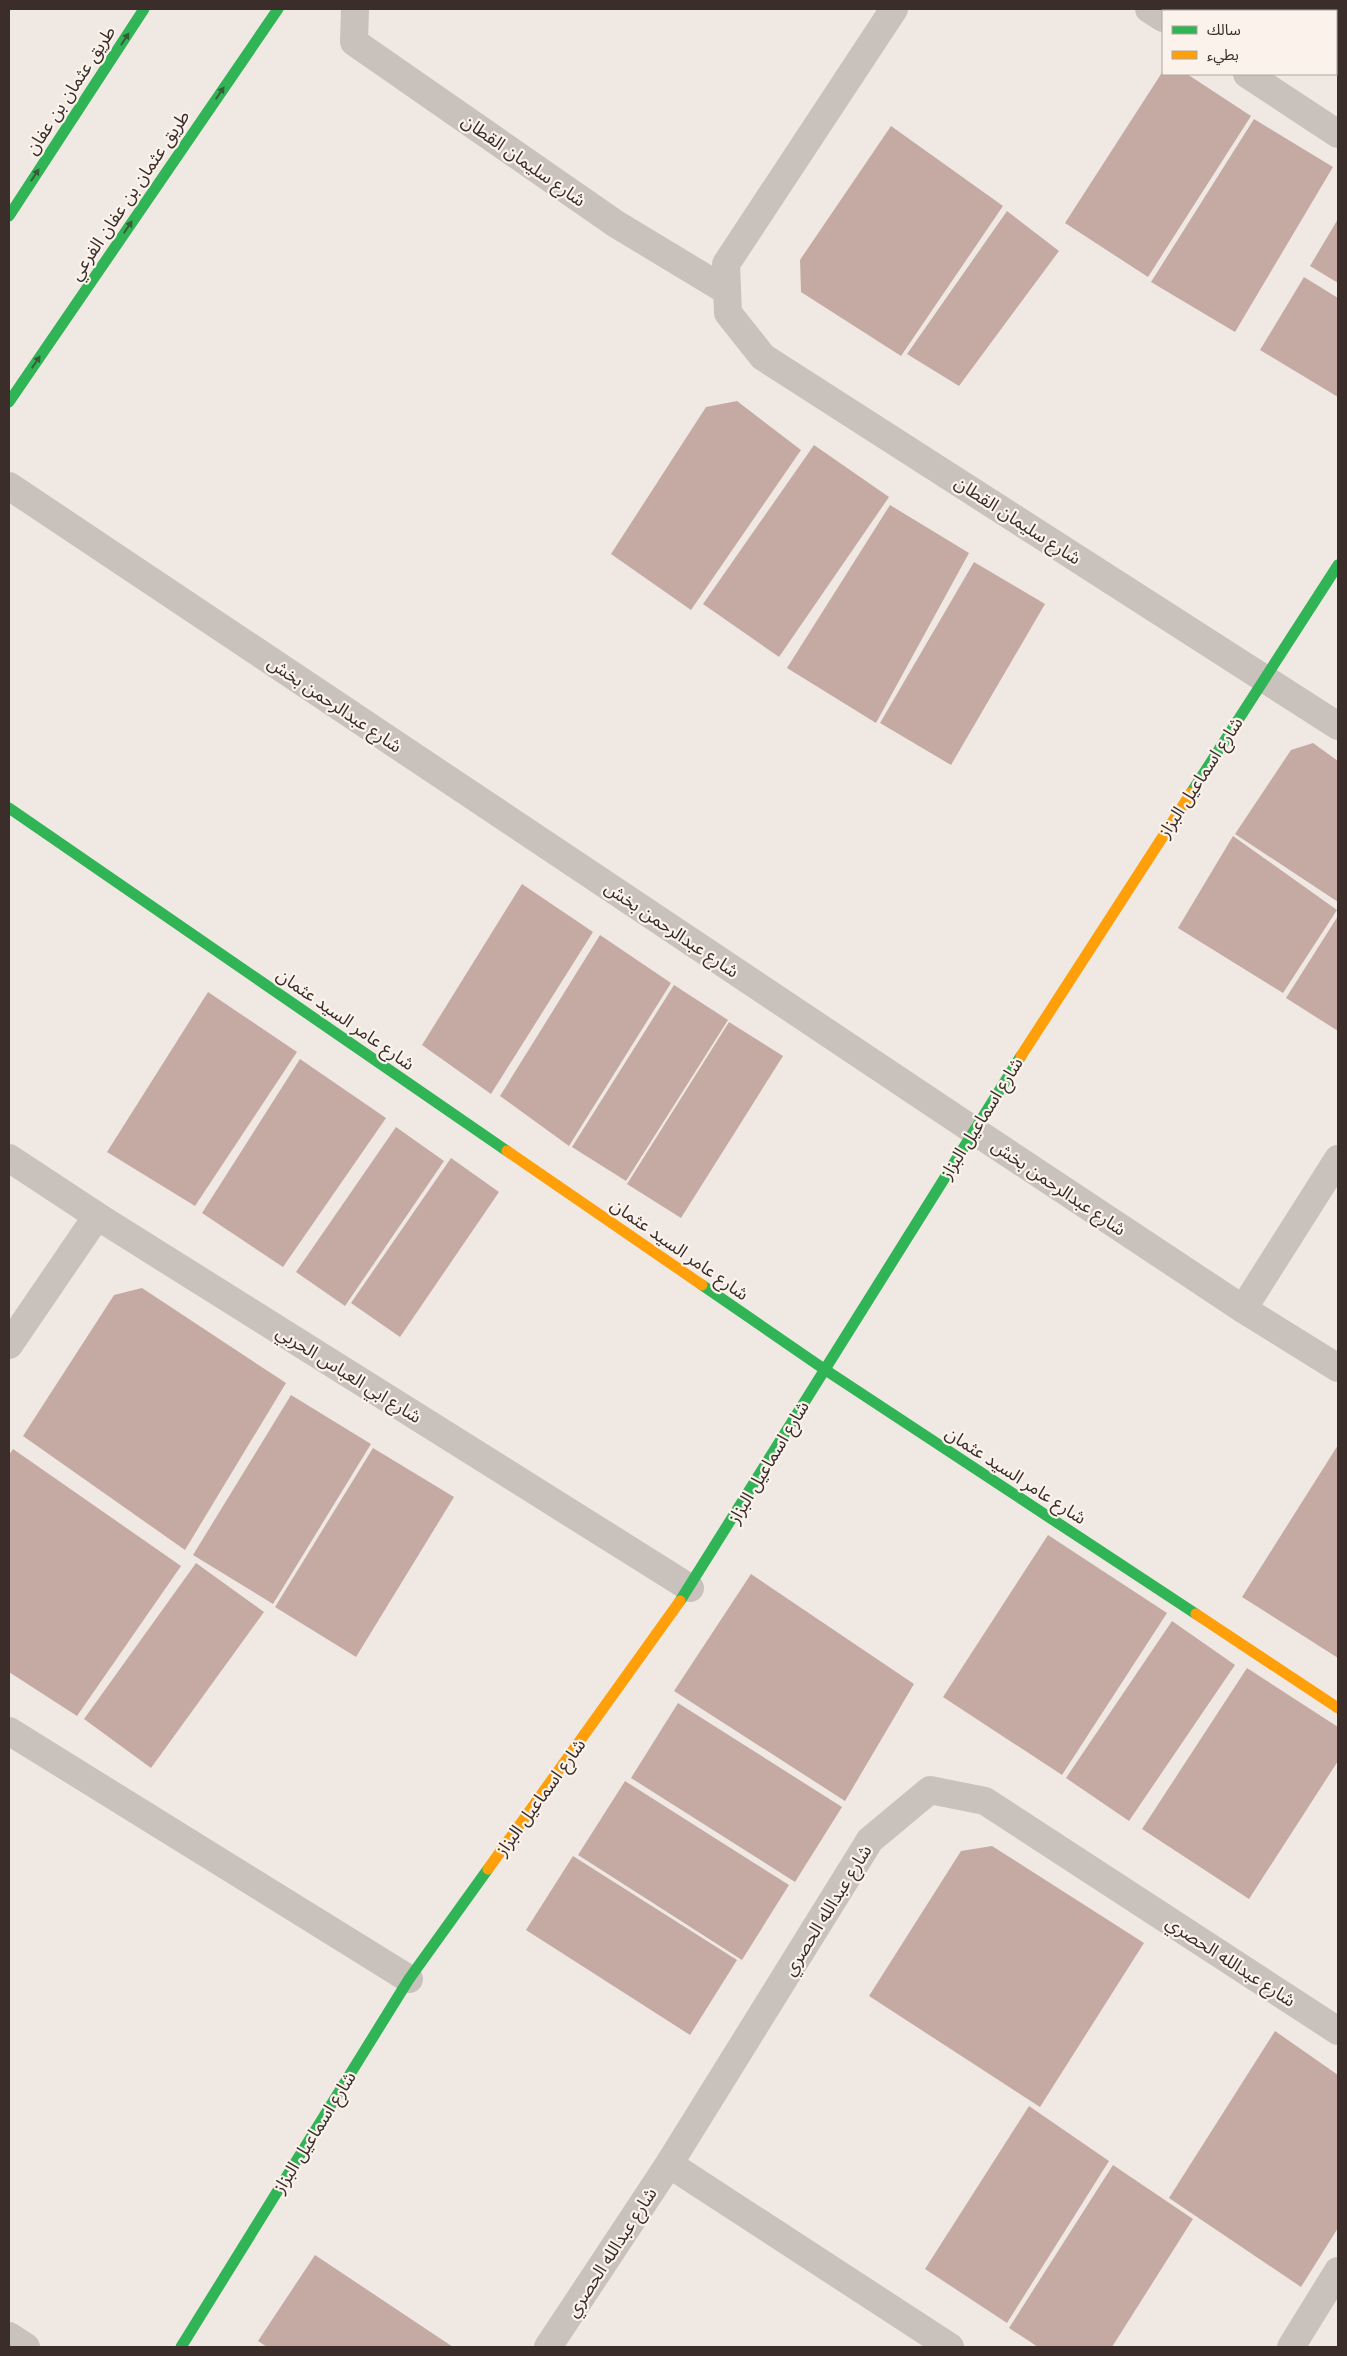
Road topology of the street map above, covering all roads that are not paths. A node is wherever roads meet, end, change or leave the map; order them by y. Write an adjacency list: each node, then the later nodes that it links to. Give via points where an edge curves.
1 (144, 9): 9 (street, طريق عثمان بن عفان, one-way to 1)
2 (278, 9): 11 (street, طريق عثمان بن عفان الفرعي, one-way to 2)
3 (356, 9): 10 (street, شارع سليمان القطان, via 354,42 616,224)
4 (894, 9): 10 (street, شارع سليمان القطان, via 726,264)
5 (1149, 9): 6 (street)
6 (1162, 17)
7 (1249, 75): 8 (street)
8 (1338, 134)
9 (9, 216)
10 (726, 290): 14 (street, شارع سليمان القطان, via 728,313 763,357)
11 (9, 402)
12 (9, 486): 17 (street, شارع عبدالرحمن بخش)
13 (1338, 565): 14 (street, شارع اسماعيل البزاز)
14 (1264, 677): 15 (street, شارع سليمان القطان); 17 (street, شارع اسماعيل البزاز)
15 (1338, 726)
16 (9, 808): 24 (street, شارع عامر السيد عثمان)
17 (972, 1130): 21 (street, شارع عبدالرحمن بخش); 24 (street, شارع اسماعيل البزاز)
18 (9, 1158): 20 (street, شارع ابي العباس الحربي)
19 (1338, 1159): 21 (street)
20 (97, 1216): 22 (street); 25 (street, شارع ابي العباس الحربي)
21 (1243, 1309): 23 (street, شارع عبدالرحمن بخش)
22 (9, 1345)
23 (1338, 1368)
24 (824, 1369): 25 (street, شارع اسماعيل البزاز); 26 (street, شارع عامر السيد عثمان)
25 (690, 1588): 28 (street, شارع اسماعيل البزاز)
26 (1338, 1708)
27 (9, 1731): 28 (street)
28 (409, 1979): 34 (street, شارع اسماعيل البزاز)
29 (1338, 2031): 30 (street, شارع عبدالله الحصري, via 985,1801 930,1790 870,1840)
30 (669, 2164): 35 (street, شارع عبدالله الحصري); 36 (street)
31 (1338, 2271): 37 (street)
32 (9, 2336): 33 (street)
33 (26, 2347)
34 (181, 2347)
35 (548, 2347)
36 (950, 2347)
37 (1291, 2347)

